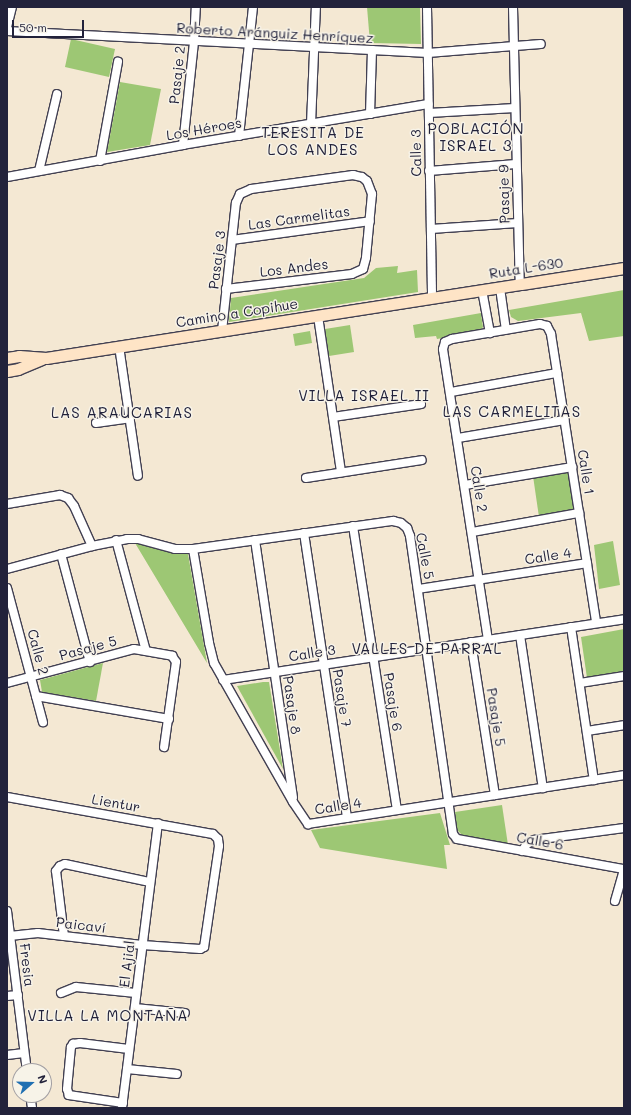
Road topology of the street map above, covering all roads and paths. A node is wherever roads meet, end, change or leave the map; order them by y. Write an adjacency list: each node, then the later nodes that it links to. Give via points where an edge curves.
1 (12, 7): 7 (street)
2 (196, 7): 9 (street, Pasaje 2)
3 (253, 7): 10 (street)
4 (316, 7): 13 (street)
5 (427, 7): 15 (street, Calle 3)
6 (513, 7): 12 (street, Pasaje 9)
7 (7, 27)
8 (7, 31): 9 (street, Roberto Aránguiz Henríquez)
9 (194, 42): 10 (street, Roberto Aránguiz Henríquez); 24 (street, Pasaje 2)
10 (250, 44): 13 (street, Roberto Aránguiz Henríquez); 23 (street)
11 (541, 44): 12 (street, Roberto Aránguiz Henríquez)
12 (514, 46): 15 (street, Roberto Aránguiz Henríquez); 19 (street, Pasaje 9)
13 (314, 47): 14 (street, Roberto Aránguiz Henríquez); 22 (street)
14 (372, 50): 15 (street, Roberto Aránguiz Henríquez); 20 (street)
15 (428, 53): 18 (street, Calle 3)
16 (118, 62): 25 (street)
17 (57, 94): 27 (street)
18 (429, 104): 20 (street, Los Héroes); 21 (street, Calle 3)
19 (515, 108): 21 (street); 26 (street, Pasaje 9)
20 (370, 114): 22 (street, Los Héroes)
21 (429, 114): 28 (street, Calle 3)
22 (311, 124): 23 (street, Los Héroes)
23 (239, 136): 24 (street, Los Héroes)
24 (183, 145): 25 (street, Los Héroes)
25 (100, 161): 27 (street, Los Héroes)
26 (516, 164): 28 (street); 31 (street, Pasaje 9)
27 (39, 171): 29 (street, Los Héroes)
28 (429, 171): 32 (street, Calle 3)
29 (7, 177)
30 (370, 221): 33 (street, Las Carmelitas); 33 (street, Pasaje 3, via 372,194 367,181 362,177 353,175 251,189 240,194 236,203); 37 (street, Los Andes, via 363,269 352,274)
31 (518, 223): 32 (street); 35 (street, Pasaje 9)
32 (431, 228): 39 (street, Calle 3)
33 (232, 240): 37 (street, Pasaje 3)
34 (624, 268): 35 (street, Ruta L-630)
35 (520, 284): 36 (street, Ruta L-630)
36 (500, 288): 38 (street, Ruta L-630); 41 (street)
37 (226, 289): 42 (street, Pasaje 3)
38 (482, 290): 39 (street, Ruta L-630); 43 (street)
39 (432, 298): 40 (street, Camino a Copihue)
40 (318, 316): 42 (street, Camino a Copihue); 51 (street)
41 (506, 330): 43 (street); 48 (street, Calle 1, via 540,324 547,326 551,334)
42 (222, 331): 44 (street, Camino a Copihue)
43 (490, 333): 49 (street, Calle 2, via 445,342 443,349)
44 (120, 346): 46 (street, Camino a Copihue); 52 (street)
45 (7, 358): 46 (street)
46 (46, 358): 47 (street)
47 (7, 371)
48 (557, 373): 49 (street); 53 (street, Calle 1)
49 (450, 392): 55 (street, Calle 2)
50 (420, 404): 51 (street)
51 (333, 416): 58 (street)
52 (130, 418): 54 (street); 59 (street)
53 (564, 420): 55 (street); 57 (street, Calle 1)
54 (96, 423)
55 (458, 438): 61 (street, Calle 2)
56 (422, 460): 58 (street)
57 (572, 467): 61 (street); 63 (street, Calle 1)
58 (341, 472): 60 (street)
59 (138, 476)
60 (306, 478)
61 (465, 485): 65 (street, Calle 2)
62 (7, 504): 69 (street, via 60,495 68,498)
63 (579, 513): 65 (street); 72 (street, Calle 1)
64 (353, 526): 66 (street, Calle 5); 76 (street, Calle 5, via 393,521 404,525 410,536); 85 (street, Pasaje 6)
65 (472, 532): 74 (street, Calle 2)
66 (304, 533): 68 (street, Calle 5); 87 (street, Pasaje 7)
67 (116, 540): 69 (street); 70 (street, Calle 5, via 138,539 168,548); 84 (street)
68 (255, 540): 70 (street, Calle 5); 88 (street, Pasaje 8)
69 (92, 546): 71 (street)
70 (193, 549): 91 (street, Calle 4, via 211,653)
71 (61, 554): 73 (street); 86 (street)
72 (587, 562): 74 (street, Calle 4); 78 (street, Calle 1)
73 (7, 569)
74 (480, 580): 76 (street, Calle 4); 81 (street, Calle 2)
75 (7, 588): 89 (street, Calle 2)
76 (418, 589): 83 (street, Calle 5)
77 (624, 619): 78 (street, Calle 3)
78 (596, 623): 79 (street, Calle 3)
79 (571, 627): 80 (street, Calle 3); 93 (street)
80 (520, 635): 81 (street, Calle 3); 102 (street)
81 (488, 640): 82 (street, Calle 3)
82 (471, 642): 83 (street, Calle 3); 103 (street, Pasaje 5)
83 (427, 649): 85 (street, Calle 3); 106 (street, Calle 5)
84 (146, 651): 86 (street, Pasaje 5, via 134,649); 95 (street, Pasaje 5, via 172,656 175,659)
85 (373, 657): 87 (street, Calle 3); 107 (street, Pasaje 6)
86 (90, 662): 89 (street, Pasaje 5)
87 (324, 664): 88 (street, Calle 3); 108 (street, Pasaje 7)
88 (274, 672): 91 (street, Calle 3); 105 (street, Pasaje 8)
89 (31, 676): 92 (street, Pasaje 5); 94 (street, Calle 2)
90 (624, 676): 93 (street)
91 (223, 680): 105 (street, Calle 4)
92 (7, 683)
93 (580, 683): 98 (street)
94 (36, 696): 95 (street); 96 (street, Calle 2)
95 (169, 719): 99 (street)
96 (42, 722)
97 (624, 725): 98 (street)
98 (587, 731): 101 (street)
99 (164, 747)
100 (624, 775): 101 (street, Calle 4)
101 (594, 780): 102 (street, Calle 4)
102 (543, 788): 103 (street, Calle 4)
103 (495, 795): 106 (street, Calle 4)
104 (7, 797): 109 (street, Lientur)
105 (293, 802): 108 (street, Calle 4, via 308,824)
106 (449, 802): 107 (street, Calle 4); 111 (street, Calle 5)
107 (397, 810): 108 (street, Calle 4)
108 (347, 818)
109 (158, 823): 114 (street, El Ajial); 120 (street, Lientur, via 213,834 218,839 206,942)
110 (624, 828): 112 (street, via 534,840)
111 (453, 834): 112 (street, Calle 6, via 457,839)
112 (522, 851): 113 (street, Calle 6)
113 (624, 869): 115 (street)
114 (150, 882): 118 (street, via 65,864 60,866 56,871); 119 (street, El Ajial)
115 (615, 901)
116 (7, 911): 117 (street, Fresia)
117 (9, 936): 118 (street, Paicaví, via 38,933); 123 (street, Fresia)
118 (64, 936): 119 (street, Paicaví)
119 (142, 945): 120 (street, Paicaví); 122 (street, El Ajial)
120 (200, 949)
121 (61, 993): 122 (street, via 76,987)
122 (136, 993): 125 (street, El Ajial)
123 (18, 995): 124 (street); 128 (street, Fresia)
124 (7, 996)
125 (135, 1008): 126 (street); 127 (street, El Ajial)
126 (185, 1013)
127 (130, 1049): 131 (street, El Ajial); 133 (street, via 80,1043 71,1047 67,1089 69,1095)
128 (24, 1053): 129 (street); 130 (street, Fresia)
129 (7, 1055)
130 (26, 1063)
131 (127, 1069): 132 (street); 133 (street, El Ajial)
132 (177, 1074)
133 (122, 1106)

